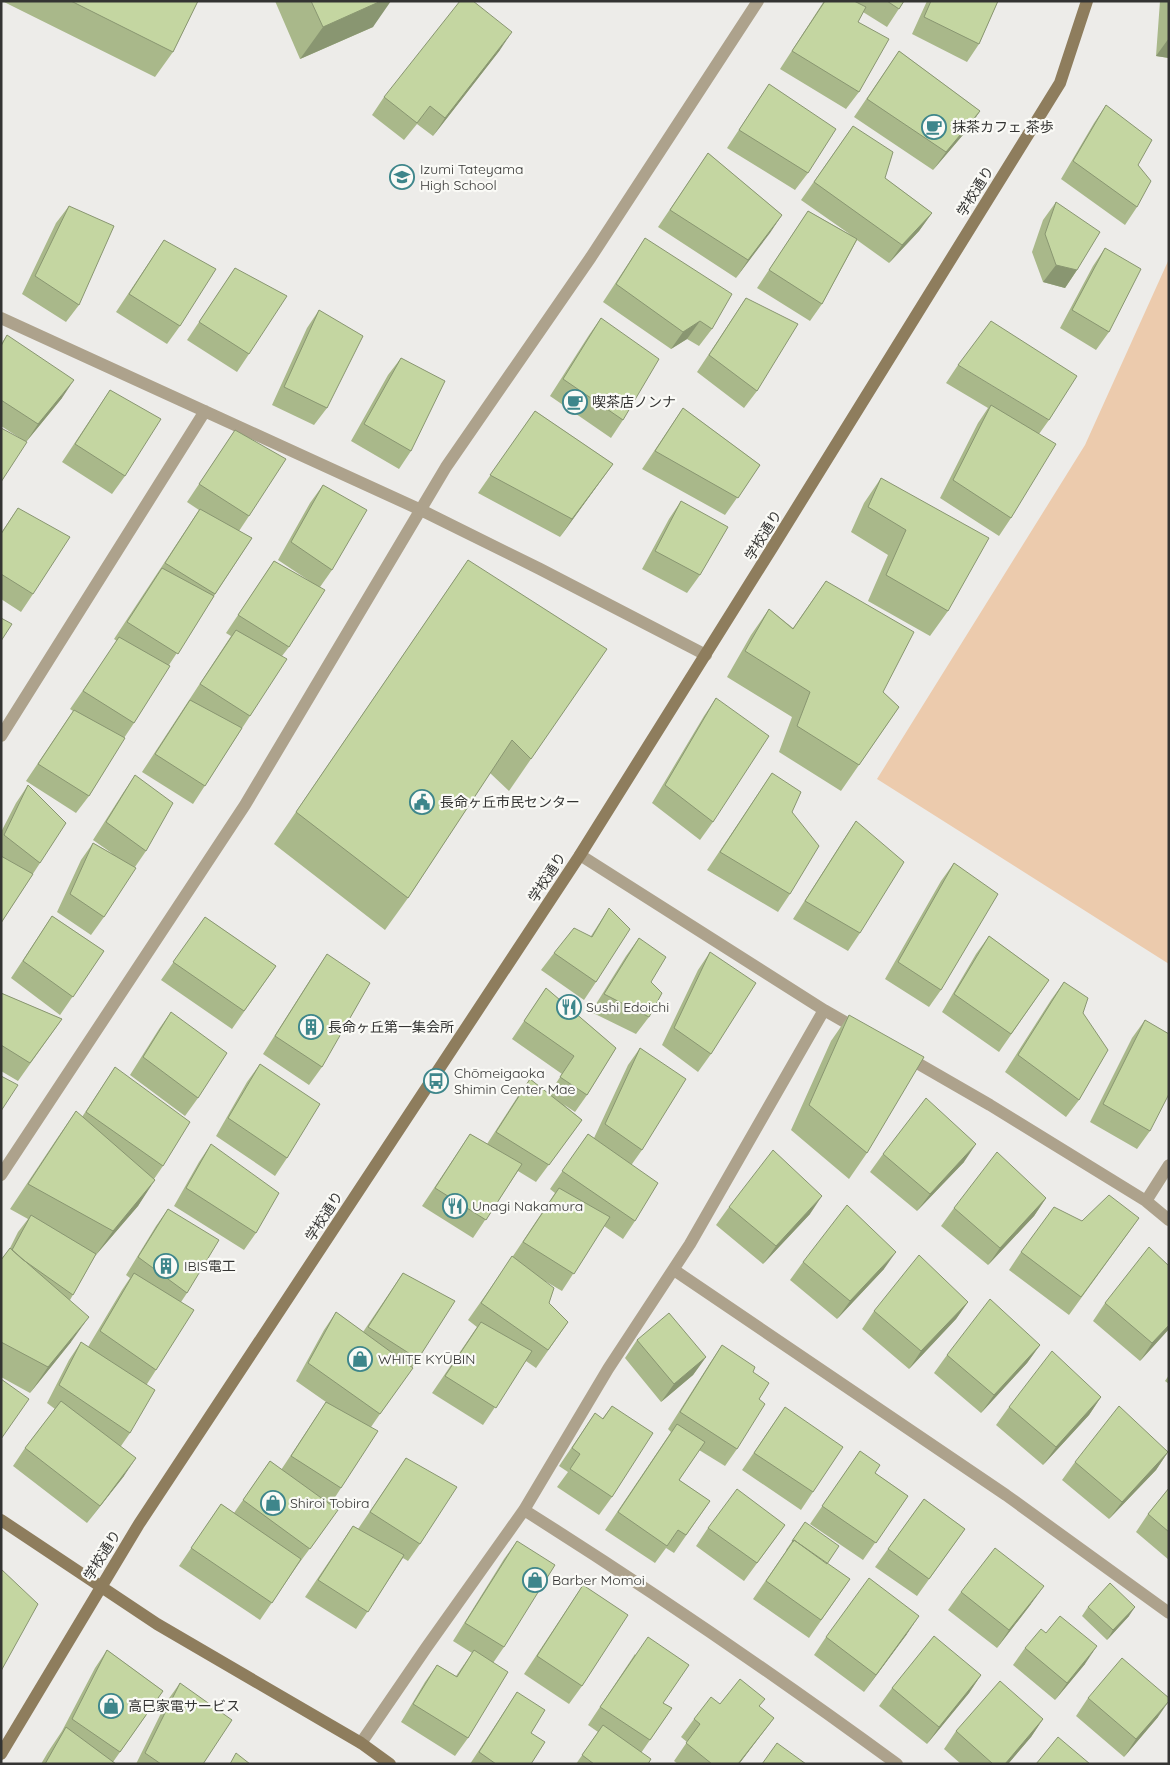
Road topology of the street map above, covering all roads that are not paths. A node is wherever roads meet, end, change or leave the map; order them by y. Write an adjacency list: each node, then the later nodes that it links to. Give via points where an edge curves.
1 (758, 1): 5 (street, via 591,257 446,467)
2 (1086, 1): 6 (street, 学校通り, via 1060,83)
3 (1, 318): 4 (street)
4 (205, 411): 5 (street); 7 (street)
5 (421, 510): 6 (street); 13 (street, via 245,805)
6 (706, 655): 8 (street, 学校通り)
7 (1, 736)
8 (580, 855): 9 (street); 19 (street, 学校通り)
9 (824, 1010): 10 (street); 16 (street)
10 (866, 1034)
11 (891, 1048): 14 (street)
12 (1169, 1164): 14 (street)
13 (1, 1175)
14 (1146, 1201): 15 (street)
15 (1169, 1220)
16 (674, 1270): 17 (street, via 608,1369); 20 (street, via 1006,1494)
17 (524, 1510): 21 (street); 24 (street, via 782,1680)
18 (1, 1520): 19 (street)
19 (100, 1587): 21 (street); 22 (street, 学校通り)
20 (1169, 1613)
21 (360, 1743): 23 (street)
22 (1, 1754)
23 (390, 1764)
24 (897, 1764)

